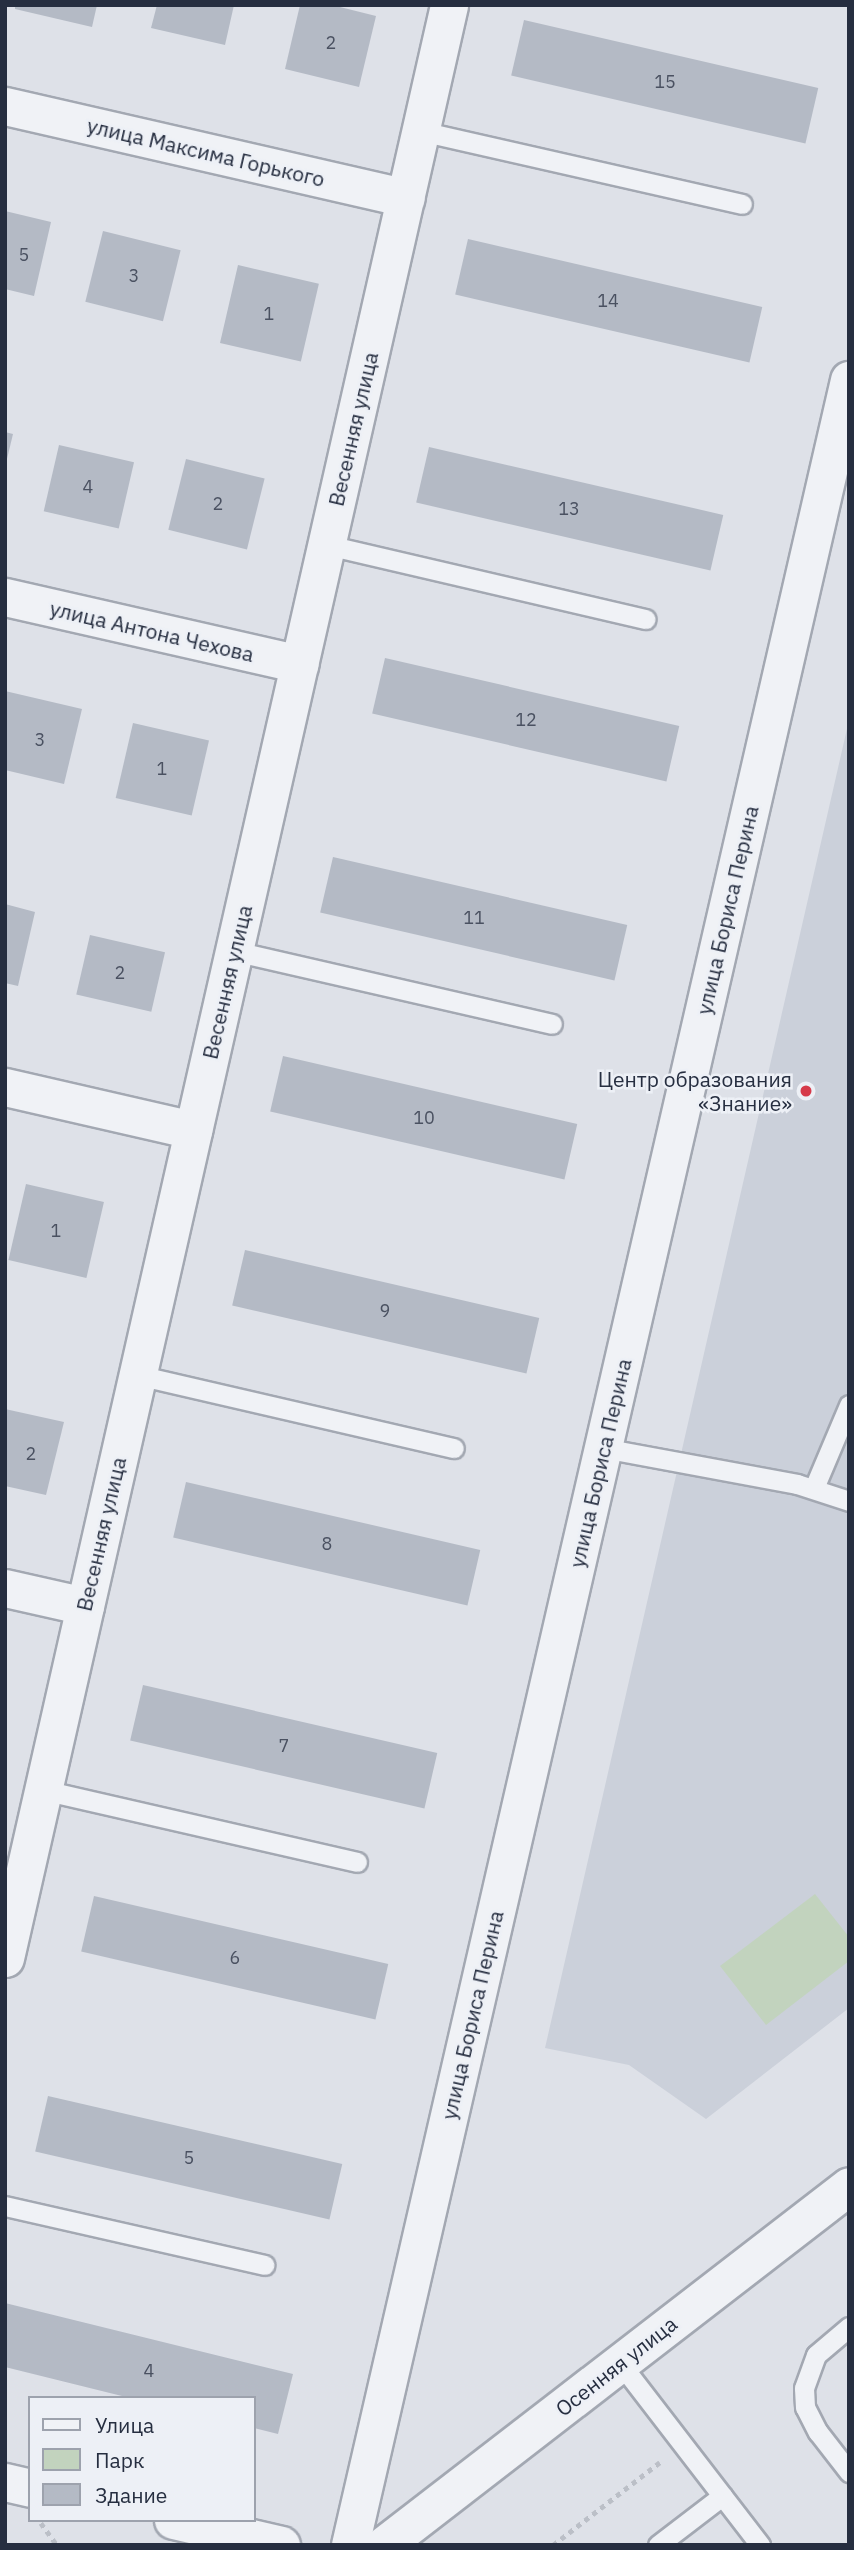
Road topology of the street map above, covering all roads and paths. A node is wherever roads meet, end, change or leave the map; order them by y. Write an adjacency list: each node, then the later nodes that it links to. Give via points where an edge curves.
1 (449, 5): 3 (street, Весенняя улица)
2 (5, 106): 4 (street, улица Максима Горького)
3 (421, 131): 4 (street, Весенняя улица); 5 (lane)
4 (406, 198): 8 (street, Весенняя улица)
5 (741, 204)
6 (849, 380): 7 (street, улица Бориса Перина)
7 (842, 437): 19 (street, улица Бориса Перина)
8 (327, 545): 10 (lane); 11 (street, Весенняя улица)
9 (5, 597): 11 (street, улица Антона Чехова)
10 (646, 619)
11 (299, 664): 12 (street, Весенняя улица)
12 (234, 951): 13 (lane); 15 (street, Весенняя улица)
13 (552, 1024)
14 (5, 1087): 15 (street)
15 (193, 1130): 16 (street, Весенняя улица)
16 (137, 1375): 18 (lane); 23 (street, Весенняя улица)
17 (849, 1405): 20 (lane)
18 (454, 1448)
19 (603, 1448): 20 (lane); 41 (street, улица Бориса Перина)
20 (814, 1488): 21 (lane)
21 (849, 1501)
22 (5, 1588): 23 (street)
23 (85, 1606): 24 (street, Весенняя улица)
24 (44, 1790): 25 (lane); 26 (street, Весенняя улица)
25 (357, 1861)
26 (5, 1958)
27 (849, 2186): 31 (street, Осенняя улица)
28 (5, 2206): 29 (lane)
29 (264, 2265)
30 (849, 2327): 33 (lane, via 816,2355 804,2388 805,2407 818,2432)
31 (620, 2363): 32 (lane); 42 (street, Осенняя улица)
32 (683, 2445): 36 (lane); 43 (path)
33 (849, 2472)
34 (5, 2482): 35 (street)
35 (28, 2488)
36 (722, 2496): 44 (lane); 45 (lane)
37 (40, 2522): 39 (path)
38 (182, 2522): 40 (street)
39 (57, 2545)
40 (281, 2545)
41 (350, 2545)
42 (384, 2545)
43 (553, 2545)
44 (658, 2545)
45 (760, 2545)

